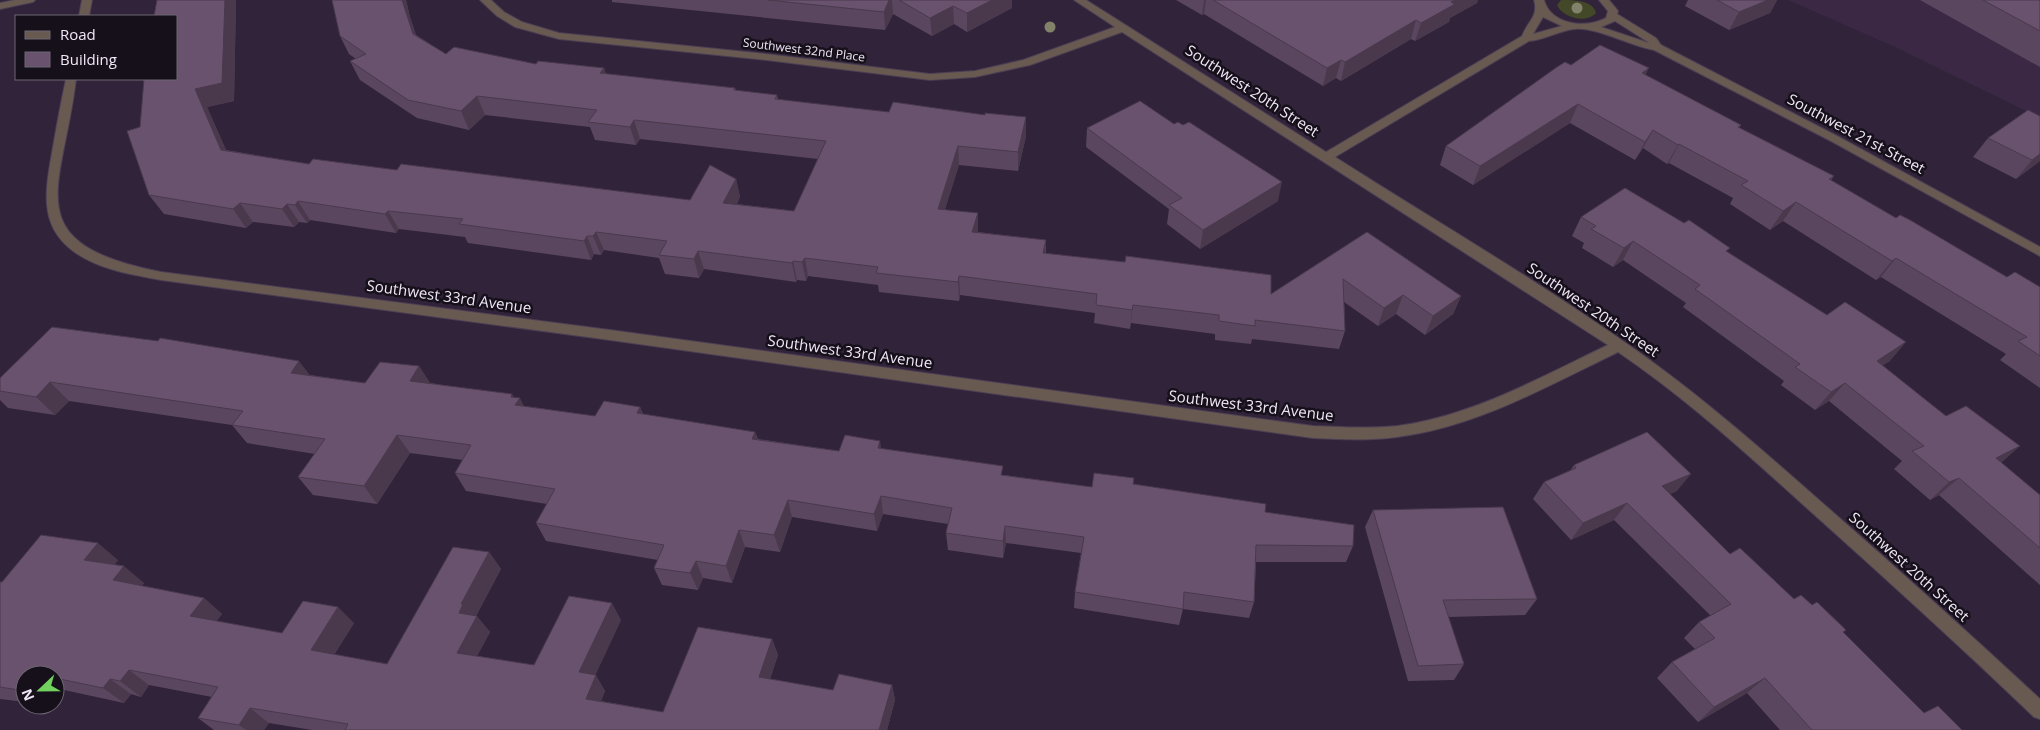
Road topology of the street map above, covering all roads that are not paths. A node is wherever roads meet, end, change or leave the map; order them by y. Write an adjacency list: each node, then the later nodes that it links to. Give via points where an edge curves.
1 (30, 0): 7 (street)
2 (88, 0): 8 (street)
3 (485, 0): 11 (street, Southwest 32nd Place, via 502,16 541,33 930,77 975,74 1026,63)
4 (1079, 0): 11 (street, Southwest 20th Street)
5 (1539, 3): 9 (street, via 1554,19); 12 (street, via 1540,16 1528,31)
6 (1611, 5): 10 (street, via 1606,24); 13 (street, Southwest 21st Street)
7 (0, 6)
8 (84, 15)
9 (1573, 26): 10 (street); 12 (street)
10 (1590, 27): 13 (street, Southwest 21st Street)
11 (1123, 28): 15 (street, Southwest 20th Street)
12 (1527, 38): 15 (street)
13 (1657, 47): 16 (street, Southwest 21st Street, via 1835,139)
14 (72, 80): 17 (street, Southwest 33rd Avenue, via 51,191 57,225 86,254 107,263 161,276 1313,432 1385,433 1446,421 1518,393)
15 (1325, 158): 17 (street, Southwest 20th Street)
16 (2040, 252)
17 (1618, 346): 18 (street, Southwest 20th Street, via 1702,408 1761,457 1936,612)
18 (2040, 711)

